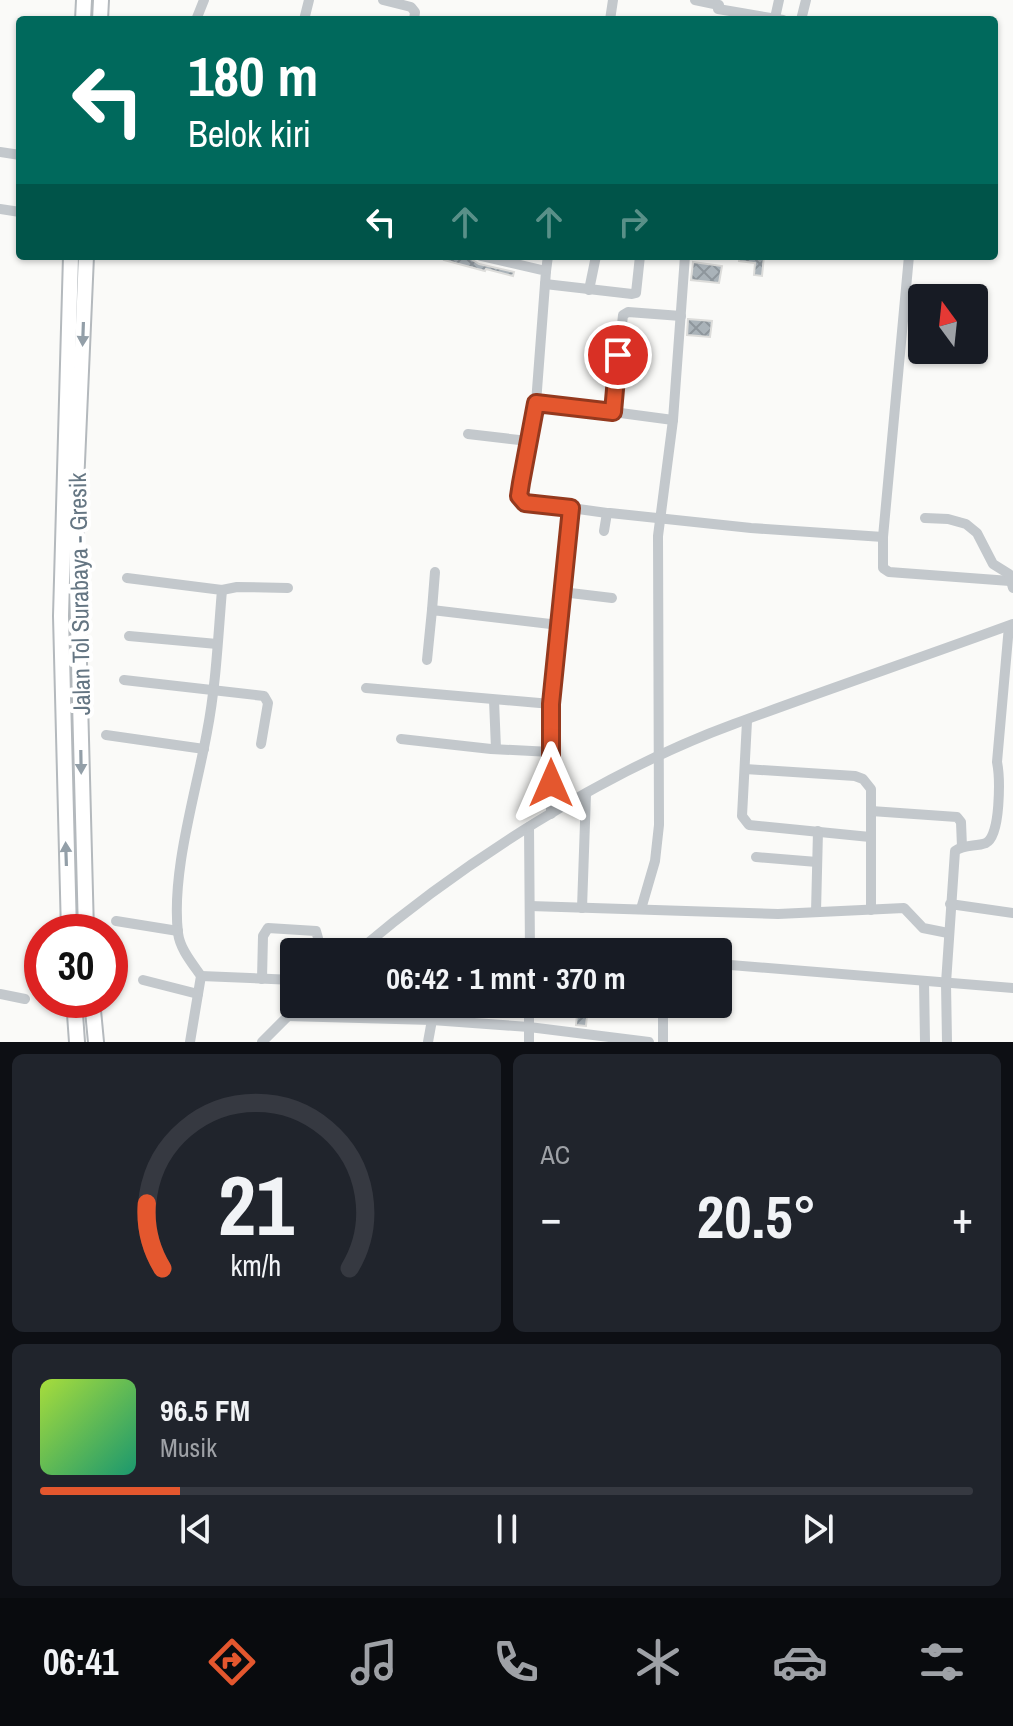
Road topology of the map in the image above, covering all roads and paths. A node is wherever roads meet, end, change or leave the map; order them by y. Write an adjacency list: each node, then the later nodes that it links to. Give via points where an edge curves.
1 (383, 0): 4 (street, via 411,7)
2 (695, 0): 3 (street)
3 (718, 8): 5 (street)
4 (414, 16)
5 (762, 16)
6 (71, 260): 74 (highway, Jalan Tol Surabaya - Gresik, one-way to 6, via 61,616)
7 (86, 260): 75 (highway, Jalan Tol Surabaya - Gresik, one-way to 75, via 75,508)
8 (498, 260): 14 (street)
9 (547, 260): 14 (street)
10 (595, 260): 16 (street)
11 (640, 260): 16 (street, via 636,293)
12 (685, 260): 17 (street)
13 (909, 260): 28 (street)
14 (546, 271): 15 (street)
15 (545, 284): 16 (street); 18 (street)
16 (589, 290)
17 (681, 316): 19 (street, via 624,313); 20 (street)
18 (536, 403): 19 (street); 22 (street)
19 (613, 412): 20 (street)
20 (673, 420): 25 (street)
21 (468, 434): 22 (street)
22 (528, 441): 23 (street, via 521,500)
23 (571, 508): 24 (street); 34 (street)
24 (607, 513): 25 (street); 27 (street)
25 (661, 517): 28 (street); 56 (street)
26 (925, 518): 31 (street, via 966,524 977,533 993,564 1009,574)
27 (604, 531)
28 (883, 537): 31 (street, via 883,568 889,572)
29 (435, 572): 36 (street)
30 (127, 578): 33 (street)
31 (1011, 584)
32 (288, 588): 33 (street)
33 (222, 590): 40 (street)
34 (562, 592): 35 (street); 37 (street)
35 (612, 598)
36 (432, 610): 37 (street); 41 (street)
37 (559, 625): 46 (street)
38 (1011, 625): 47 (street); 48 (street)
39 (129, 636): 40 (street)
40 (217, 644): 44 (street)
41 (427, 660)
42 (124, 680): 44 (street)
43 (366, 688): 45 (street)
44 (212, 692): 52 (street, via 267,698); 53 (street)
45 (494, 700): 46 (street); 54 (street)
46 (551, 704): 55 (street)
47 (747, 721): 56 (street); 57 (street)
48 (1000, 734): 49 (street); 64 (street, via 994,834 986,843)
49 (1013, 734)
50 (106, 735): 53 (street)
51 (401, 739): 54 (street)
52 (261, 744)
53 (204, 749): 77 (street, via 180,869)
54 (496, 749): 55 (street)
55 (551, 752): 60 (street)
56 (657, 758): 58 (street); 70 (street, via 659,825)
57 (745, 769): 59 (street, via 855,776 871,789); 62 (street, via 744,821)
58 (586, 794): 60 (street); 69 (street)
59 (871, 811): 63 (street); 64 (street, via 957,817)
60 (551, 814): 61 (street)
61 (529, 827): 68 (street); 80 (street, via 410,907)
62 (818, 831): 63 (street); 66 (street)
63 (870, 837): 71 (street)
64 (962, 847): 67 (street, via 955,851)
65 (756, 857): 66 (street)
66 (817, 862): 72 (street)
67 (950, 904): 73 (street); 78 (street)
68 (530, 906): 69 (street); 81 (street)
69 (582, 908): 70 (street)
70 (641, 909): 72 (street)
71 (871, 910): 72 (street); 78 (street, via 907,909 923,928)
72 (816, 912)
73 (1013, 913)
74 (69, 914)
75 (86, 914)
76 (128, 923): 77 (street)
77 (178, 931): 83 (street)
78 (948, 933): 88 (street)
79 (318, 938): 84 (street, via 316,931 268,928 263,936)
80 (373, 938)
81 (530, 938)
82 (732, 965): 87 (street)
83 (201, 976): 84 (street); 91 (street)
84 (262, 979): 86 (street)
85 (143, 980): 91 (street)
86 (280, 980)
87 (924, 981): 88 (street); 109 (street)
88 (946, 983): 89 (street); 110 (street)
89 (1013, 988)
90 (0, 994): 92 (street)
91 (198, 994): 103 (street)
92 (24, 999)
93 (75, 1018): 101 (highway)
94 (94, 1018): 102 (highway)
95 (285, 1018): 104 (street)
96 (360, 1018): 99 (street)
97 (529, 1018): 100 (street)
98 (663, 1018): 108 (street)
99 (432, 1020): 100 (street); 105 (street)
100 (529, 1027): 106 (street); 107 (street)
101 (77, 1042)
102 (96, 1042)
103 (190, 1042)
104 (262, 1042)
105 (428, 1042)
106 (529, 1042)
107 (649, 1042)
108 (663, 1042)
109 (925, 1042)
110 (947, 1042)

